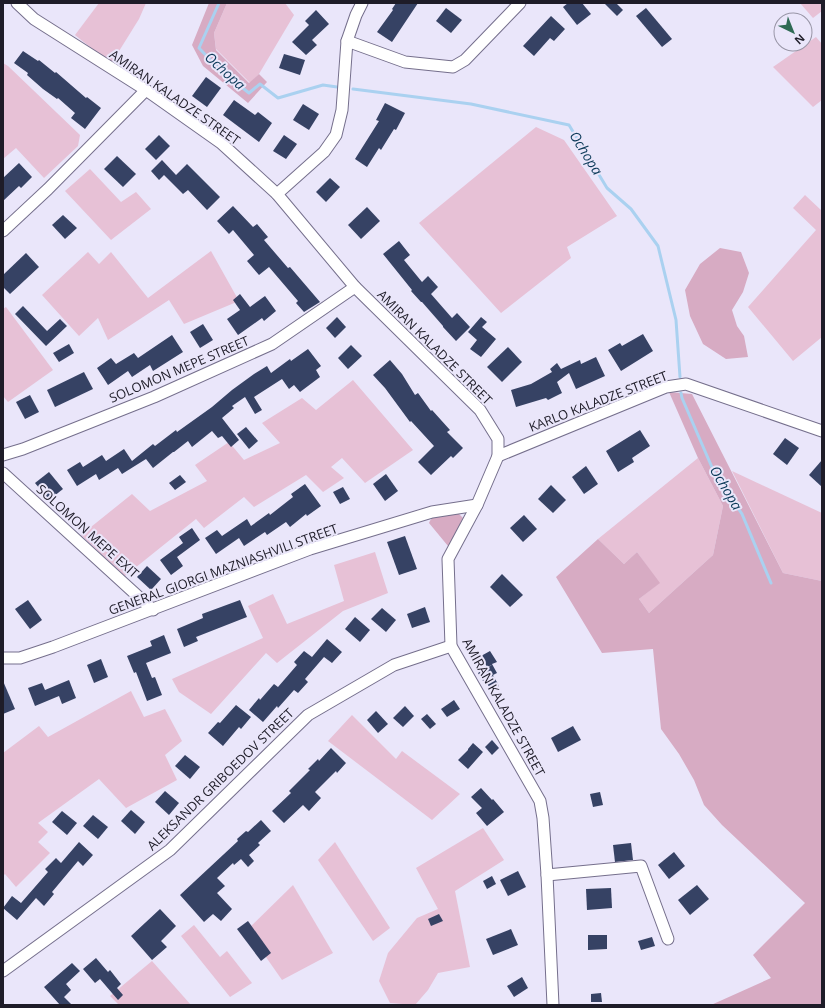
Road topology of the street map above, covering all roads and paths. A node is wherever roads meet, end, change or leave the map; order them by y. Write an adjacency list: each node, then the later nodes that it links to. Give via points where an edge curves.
1 (17, 3): 5 (street, AMIRAN KALADZE STREET, via 34,19)
2 (362, 3): 4 (street)
3 (520, 3): 4 (street, via 465,60 453,67 405,62)
4 (346, 41): 6 (street, via 342,110 336,135 324,152)
5 (146, 90): 6 (street, AMIRAN KALADZE STREET, via 220,143); 7 (street)
6 (277, 194): 8 (street, AMIRAN KALADZE STREET)
7 (3, 231)
8 (355, 287): 10 (street, SOLOMON MEPE STREET, via 272,344 154,397); 11 (street, AMIRAN KALADZE STREET, via 480,410 498,439)
9 (822, 431): 11 (street, KARLO KALADZE STREET, via 686,384 666,387)
10 (3, 455)
11 (498, 456): 13 (street, AMIRAN KALADZE STREET)
12 (3, 473): 14 (street, SOLOMON MEPE EXIT)
13 (477, 505): 14 (street, GENERAL GIORGI MAZNIASHVILI STREET, via 432,512 310,549); 15 (street, AMIRAN KALADZE STREET, via 448,560)
14 (153, 610): 16 (street, GENERAL GIORGI MAZNIASHVILI STREET, via 53,648 20,658)
15 (451, 646): 17 (street, AMIRAN KALADZE STREET, via 540,801); 19 (street, ALEKSANDR GRIBOEDOV STREET, via 394,664 308,715 170,850)
16 (3, 658)
17 (547, 875): 18 (street, via 641,866); 20 (street, AMIRAN KALADZE STREET)
18 (668, 939)
19 (3, 971)
20 (553, 1005)

